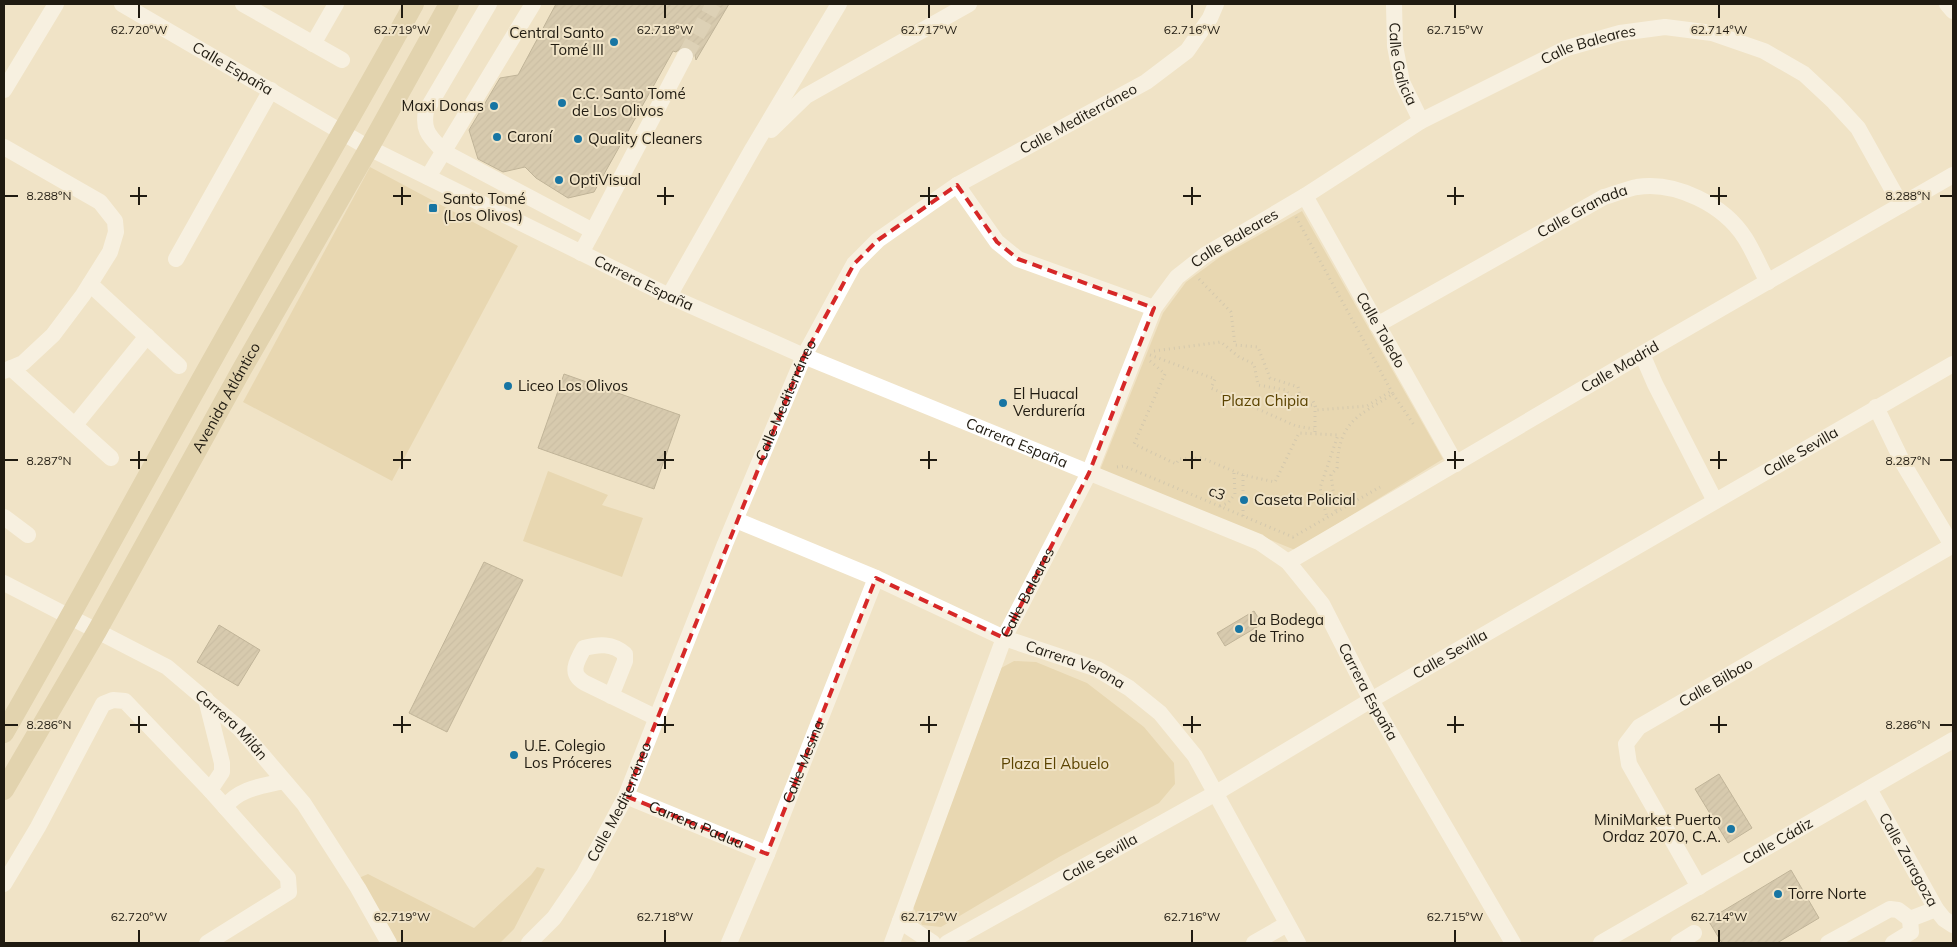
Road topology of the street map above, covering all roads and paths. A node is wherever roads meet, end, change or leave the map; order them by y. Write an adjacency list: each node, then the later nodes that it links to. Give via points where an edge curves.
1 (56, 4): 18 (street)
2 (122, 4): 19 (street, Calle España)
3 (243, 4): 15 (street)
4 (336, 4): 15 (street)
5 (414, 4): 21 (main road, Avenida Atlántico)
6 (449, 4): 23 (main road, Avenida Atlántico)
7 (489, 4): 25 (street, via 426,111 426,132)
8 (534, 4): 25 (street)
9 (838, 4): 24 (street)
10 (969, 4): 24 (street, via 806,96)
11 (1216, 4): 28 (street, Calle Mediterráneo, via 1187,51 1146,82)
12 (1394, 4): 20 (street, Calle Galicia, via 1395,46 1402,82)
13 (1947, 4): 14 (street)
14 (1953, 11)
15 (313, 44): 17 (street)
16 (684, 56): 32 (street)
17 (342, 60)
18 (4, 90)
19 (271, 90): 21 (street, Calle España); 34 (street)
20 (1421, 122): 29 (street, Calle Baleares); 30 (street, Calle Baleares, via 1567,48 1620,33 1665,27 1712,33 1764,51 1804,74 1858,128)
21 (344, 132): 23 (street, Carrera España); 74 (main road, Avenida Atlántico, via 215,354)
22 (4, 147): 37 (street, via 100,202 115,221 116,232 110,252)
23 (369, 148): 27 (street, Carrera España); 75 (main road, Avenida Atlántico, via 242,369)
24 (753, 148): 38 (street)
25 (444, 152): 27 (street); 32 (street)
26 (1953, 175): 30 (street, Calle Madrid)
27 (428, 177): 33 (street, Carrera España)
28 (957, 185): 39 (street, via 997,242 1018,259); 43 (street, Calle Mediterráneo, via 878,240 854,264)
29 (1305, 196): 39 (street, Calle Baleares, via 1205,255 1177,277); 40 (street, Calle Toledo)
30 (1902, 205): 36 (street, Calle Madrid)
31 (1287, 222): 48 (path, via 1296,217)
32 (593, 231): 33 (street)
33 (581, 253): 38 (street, Carrera España)
34 (176, 259)
35 (1204, 271): 49 (path, via 1196,277 1231,312 1235,345 1258,347 1270,378 1298,387 1302,400 1313,401)
36 (1768, 282): 40 (street, Calle Granada, via 1744,236 1726,217 1697,196 1666,188 1638,187 1604,197); 42 (street, Calle Madrid)
37 (90, 284): 41 (street); 47 (street, via 53,335 23,363)
38 (670, 296): 43 (street, Carrera España)
39 (1154, 308): 59 (street, Calle Baleares)
40 (1377, 325): 56 (street, Calle Toledo)
41 (147, 336): 46 (street); 51 (street)
42 (1642, 354): 56 (street, Calle Madrid); 62 (street)
43 (804, 356): 59 (street, Carrera España); 68 (street, Calle Mediterráneo)
44 (1146, 358): 58 (path, via 1165,374 1134,444 1176,464 1179,459 1202,458)
45 (1953, 364): 50 (street, Calle Sevilla)
46 (179, 366)
47 (7, 369): 51 (street)
48 (1392, 392): 49 (path, via 1367,406 1317,410); 53 (path); 64 (path, via 1347,426 1338,451 1337,468 1330,476)
49 (1315, 405): 52 (path); 52 (path, via 1297,405 1286,390 1258,385 1254,364 1221,342 1142,352 1215,379 1211,388 1296,426)
50 (1876, 407): 62 (street, Calle Sevilla); 70 (street, via 1904,465)
51 (75, 425): 55 (street)
52 (1314, 430): 54 (path)
53 (1420, 433)
54 (1315, 434): 60 (path, via 1299,433 1275,482); 67 (path, via 1338,435 1320,488)
55 (111, 458)
56 (1456, 464): 71 (street, Calle Madrid)
57 (1110, 468): 63 (path, c3, via 1124,466)
58 (1230, 470): 60 (path); 63 (path, via 1236,474 1235,494 1228,503)
59 (1088, 473): 71 (street, Carrera España, via 1259,542); 76 (street, Calle Baleares)
60 (1243, 475): 65 (path)
61 (1386, 484): 64 (path, c3)
62 (1715, 501): 79 (street, Calle Sevilla)
63 (1220, 506): 65 (path, c3)
64 (1336, 512): 67 (path, c3)
65 (1243, 516): 67 (path, c3, via 1293,537)
66 (4, 517): 69 (street)
67 (1327, 518)
68 (736, 520): 72 (street, Carrera Verona); 80 (street, Calle Mediterráneo)
69 (28, 535)
70 (1953, 546): 92 (street, Calle Bilbao, via 1639,727 1626,744 1630,764)
71 (1288, 562): 79 (street, Carrera España, via 1322,604)
72 (876, 578): 76 (street, Carrera Verona); 90 (street, Calle Mesina)
73 (4, 583): 74 (street, Carrera Milán)
74 (71, 616): 75 (street, Carrera Milán); 81 (main road, Avenida Atlántico)
75 (98, 631): 78 (street, Carrera Milán, via 167,667); 85 (main road, Avenida Atlántico)
76 (1004, 638): 87 (street, Carrera Verona, via 1097,669 1129,688 1160,713 1195,756); 95 (street, Calle Baleares)
77 (611, 696): 80 (street)
78 (206, 699): 83 (street, Carrera Milán, via 240,728); 86 (street, via 222,763 222,772)
79 (1370, 700): 87 (street, Calle Sevilla); 108 (street, Carrera España)
80 (657, 718): 88 (street, Calle Mediterráneo)
81 (4, 732)
82 (1953, 740): 84 (street, Calle Cádiz)
83 (284, 781): 89 (street, via 242,792); 100 (street, Carrera Milán, via 304,804)
84 (1869, 789): 92 (street, Calle Cádiz); 93 (street, Calle Zaragoza)
85 (4, 790)
86 (210, 790): 89 (street); 91 (street, via 125,701 113,700 103,704)
87 (1216, 793): 96 (street, Carrera Verona); 105 (street, Calle Sevilla)
88 (626, 796): 90 (street, Carrera Padua); 101 (street, Calle Mediterráneo, via 584,874 554,918)
89 (225, 807): 99 (street, via 288,878 290,892)
90 (767, 854): 102 (street, Calle Mesina)
91 (4, 884)
92 (1699, 887): 109 (street, Calle Cádiz)
93 (1936, 909): 94 (street); 97 (street, Calle Zaragoza)
94 (1910, 919): 111 (street, via 1898,910 1890,909); 112 (street, via 1911,932)
95 (900, 921): 103 (street, Calle Baleares); 104 (street)
96 (1287, 924): 106 (street); 107 (street, Carrera Verona)
97 (1953, 924)
98 (1694, 933): 110 (street)
99 (207, 943)
100 (389, 943)
101 (530, 943)
102 (729, 943)
103 (892, 943)
104 (932, 943)
105 (947, 943)
106 (1254, 943)
107 (1298, 943)
108 (1513, 943)
109 (1601, 943)
110 (1678, 943)
111 (1828, 943)
112 (1893, 943)

